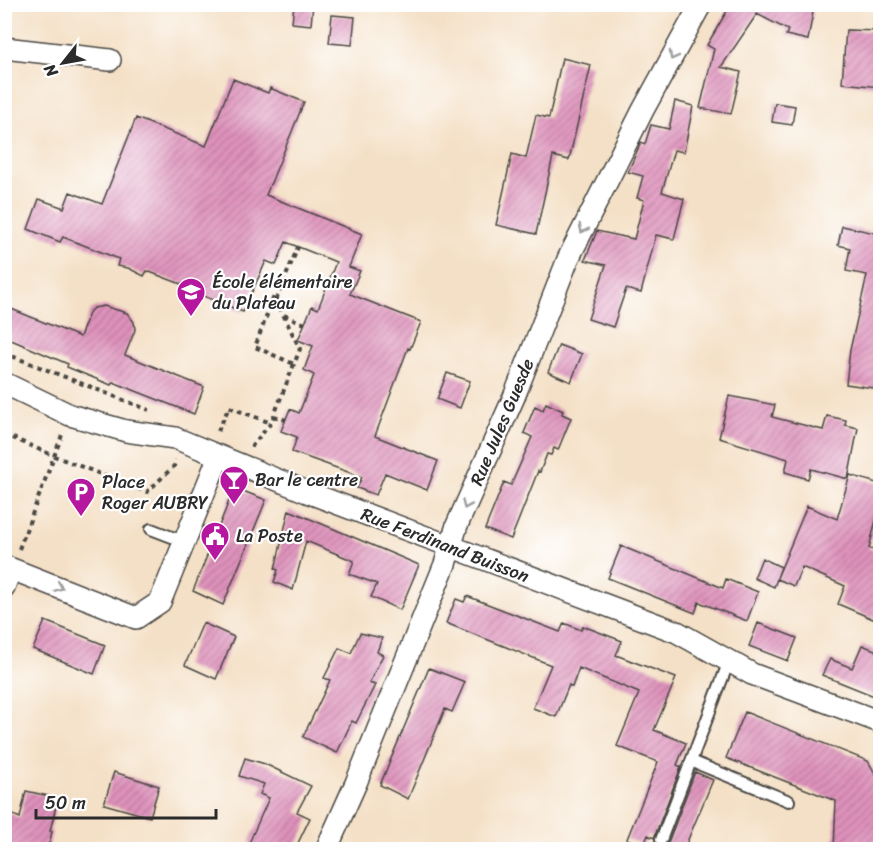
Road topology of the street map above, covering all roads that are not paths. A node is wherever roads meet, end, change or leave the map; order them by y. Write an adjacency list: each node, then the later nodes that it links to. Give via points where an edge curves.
1 (701, 4): 8 (street, Rue Jules Guesde, one-way to 8, via 568,259)
2 (4, 48): 3 (street)
3 (110, 60)
4 (4, 383): 5 (street, Rue Ferdinand Buisson, via 70,415 126,431 175,438)
5 (219, 456): 7 (street); 8 (street, Rue Ferdinand Buisson)
6 (151, 528): 7 (lane)
7 (184, 542): 9 (street, one-way to 7, via 136,618 160,602)
8 (450, 547): 10 (street, Rue Ferdinand Buisson, via 677,632); 15 (street, Rue Jules Guesde)
9 (7, 574)
10 (729, 661): 11 (street, Rue Ferdinand Buisson, via 752,674); 12 (lane)
11 (880, 722)
12 (691, 761): 13 (lane); 14 (lane)
13 (789, 801)
14 (661, 840)
15 (326, 849)

